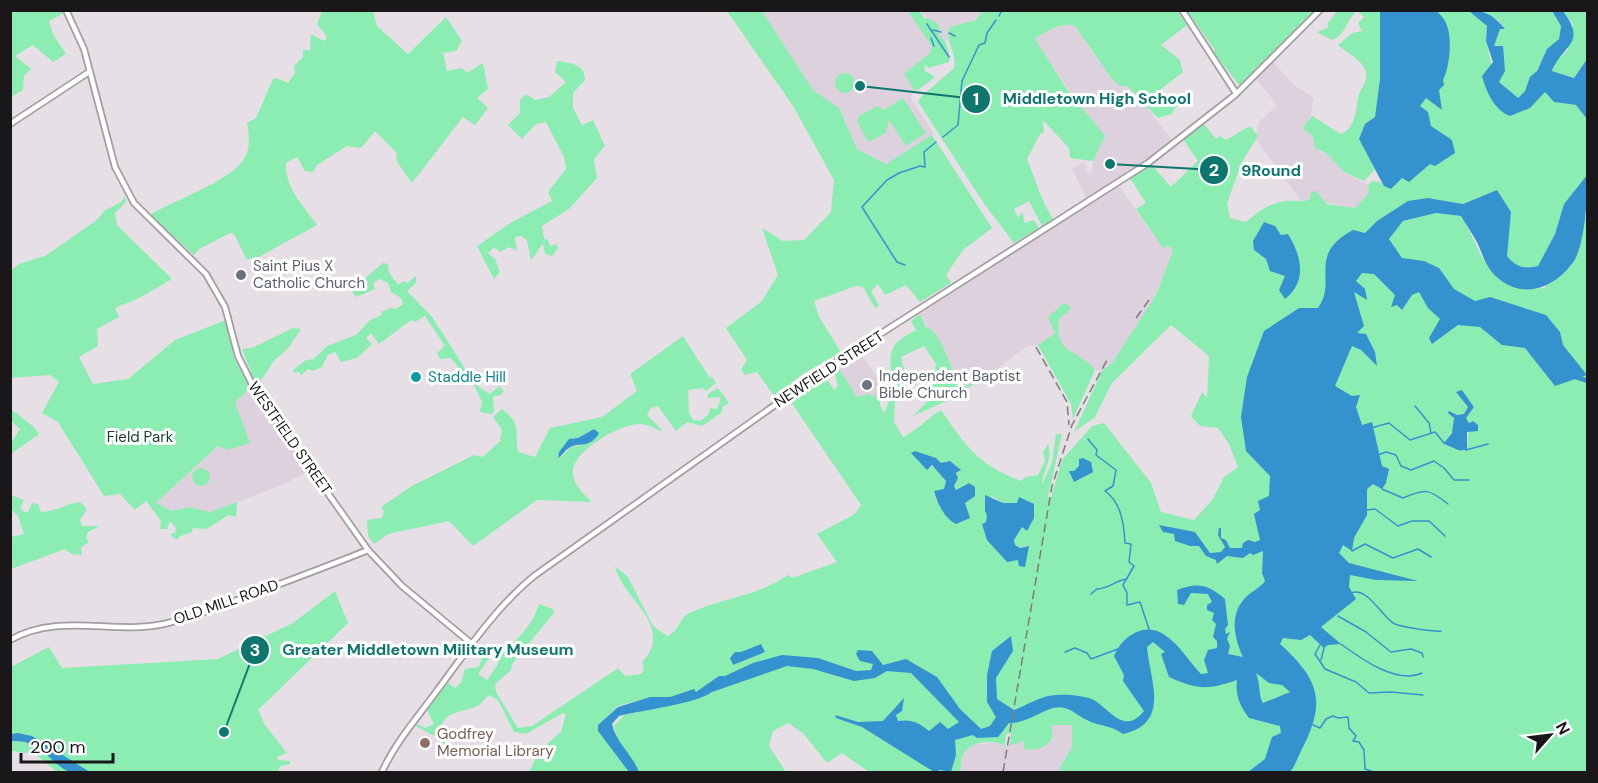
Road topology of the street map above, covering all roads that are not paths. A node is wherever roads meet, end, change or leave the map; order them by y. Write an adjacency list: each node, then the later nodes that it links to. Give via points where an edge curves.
1 (66, 10): 4 (main road, WESTFIELD STREET, via 82,44)
2 (1182, 10): 5 (main road)
3 (1320, 10): 5 (main road, NEWFIELD STREET)
4 (89, 72): 6 (main road); 7 (main road, WESTFIELD STREET, via 123,184 144,215 206,274 229,317 238,356 253,387)
5 (1236, 93): 9 (main road, NEWFIELD STREET, via 1139,169 825,369 539,571 511,597)
6 (10, 124)
7 (368, 550): 8 (main road, OLD MILL ROAD, via 220,607 167,623 51,625); 9 (main road, WESTFIELD STREET, via 402,585)
8 (10, 640)
9 (472, 644): 10 (main road, NEWFIELD STREET, via 402,738)
10 (382, 772)

